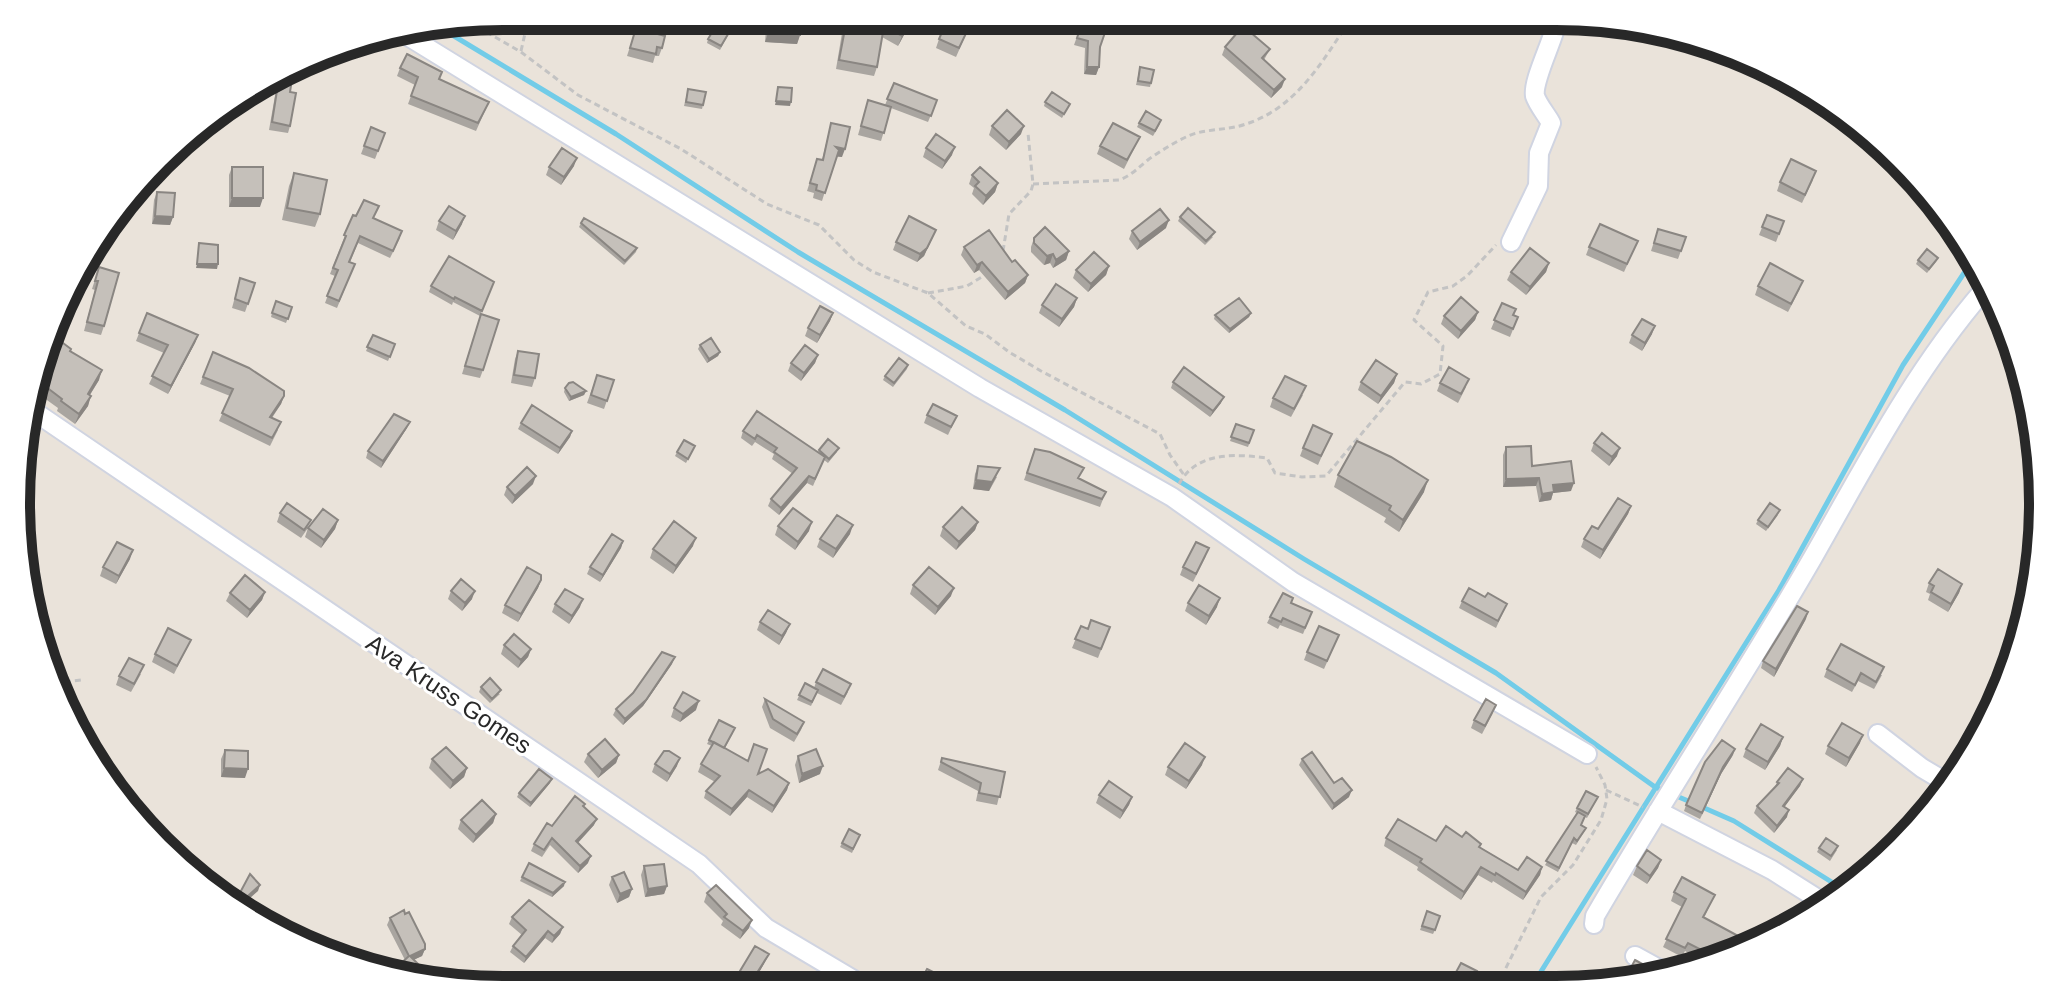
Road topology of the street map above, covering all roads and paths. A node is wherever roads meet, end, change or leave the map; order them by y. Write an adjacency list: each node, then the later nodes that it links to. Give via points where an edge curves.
1 (526, 30): 6 (path)
2 (1343, 30): 8 (path, via 1291,99 1272,115 1191,135 1119,180)
3 (1556, 30): 9 (street, via 1535,86 1551,123 1539,153 1538,186)
4 (484, 31): 6 (path)
5 (412, 39): 18 (street, via 980,388 1172,497 1293,582)
6 (521, 52): 12 (path, via 578,95 681,149 780,211 819,225 873,272)
7 (1028, 133): 8 (path)
8 (1033, 184): 10 (path, via 1009,214)
9 (1511, 242): 12 (path, via 1494,245 1453,286 1428,292 1414,320 1443,346 1440,374 1421,384 1405,382 1326,476 1318,477 1275,473 1267,458 1239,455 1205,459 1184,475 1160,434 966,326)
10 (1000, 260)
11 (992, 270): 12 (path, via 967,286)
12 (928, 293)
13 (1980, 294): 22 (street, via 1909,390)
14 (38, 414): 27 (street, Ava Kruss Gomes, via 699,864 766,928)
15 (81, 680): 16 (path)
16 (65, 682)
17 (1878, 734): 19 (street)
18 (1587, 754): 20 (path)
19 (1940, 779)
20 (1606, 789): 21 (path); 28 (path, via 1601,820 1573,865 1541,897)
21 (1637, 803)
22 (1658, 811): 23 (street); 24 (street)
23 (1816, 898)
24 (1594, 924)
25 (1635, 956): 26 (street)
26 (1653, 966)
27 (847, 976)
28 (1502, 976)

